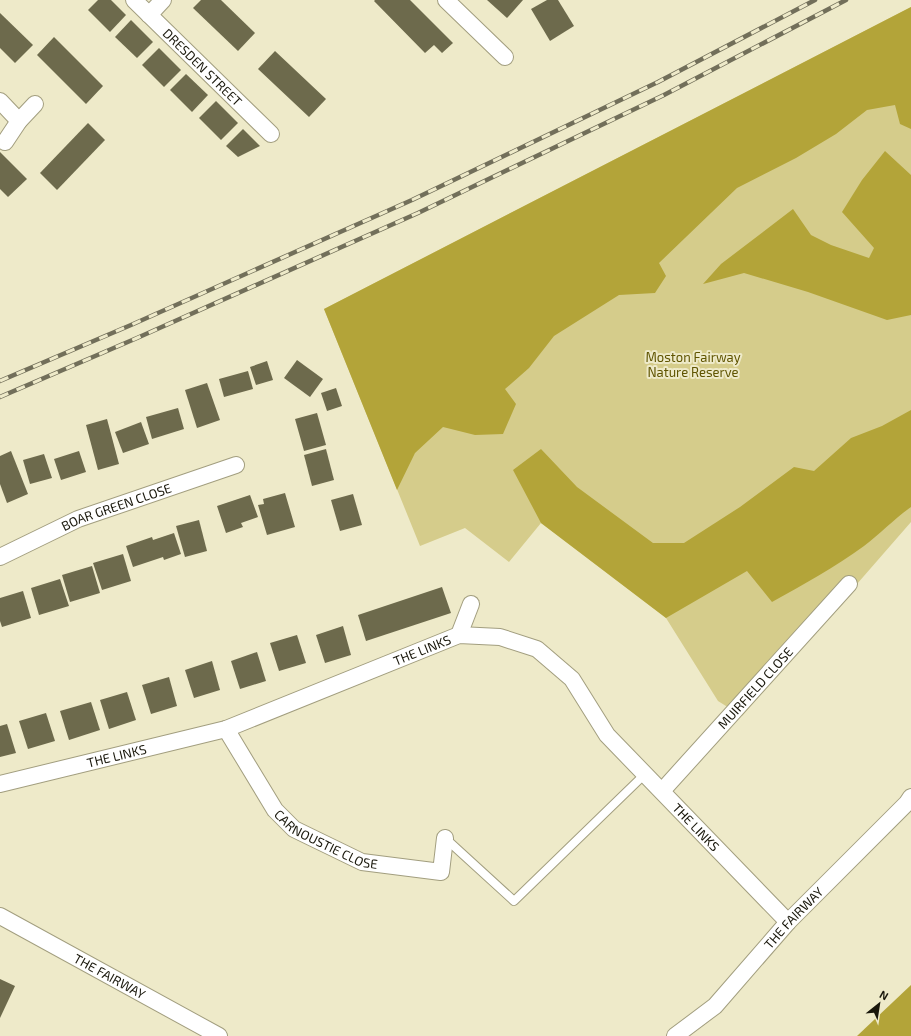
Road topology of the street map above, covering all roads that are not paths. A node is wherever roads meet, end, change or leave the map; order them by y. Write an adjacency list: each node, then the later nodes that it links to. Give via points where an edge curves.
1 (134, 0): 4 (street, DRESDEN STREET)
2 (163, 0): 4 (street)
3 (446, 0): 5 (street)
4 (149, 15): 9 (street, DRESDEN STREET)
5 (505, 57)
6 (0, 101): 8 (street)
7 (35, 104): 8 (street)
8 (19, 121): 10 (street)
9 (271, 134)
10 (5, 142)
11 (236, 465): 12 (street, BOAR GREEN CLOSE, via 78,519)
12 (0, 557)
13 (849, 584): 19 (street, MUIRFIELD CLOSE)
14 (471, 604): 15 (street)
15 (459, 635): 16 (street, THE LINKS); 17 (street, THE LINKS, via 500,637 537,649 572,679 607,735)
16 (226, 729): 18 (street, THE LINKS); 21 (street, CARNOUSTIE CLOSE, via 275,810 294,829 362,862 441,872)
17 (645, 774): 19 (street, THE LINKS); 21 (lane, via 514,901)
18 (0, 784)
19 (662, 791): 23 (street, THE LINKS)
20 (911, 797): 23 (street, THE FAIRWAY)
21 (445, 838)
22 (0, 916): 24 (street, THE FAIRWAY)
23 (788, 922): 25 (street, THE FAIRWAY, via 714,1006)
24 (219, 1036)
25 (675, 1036)

